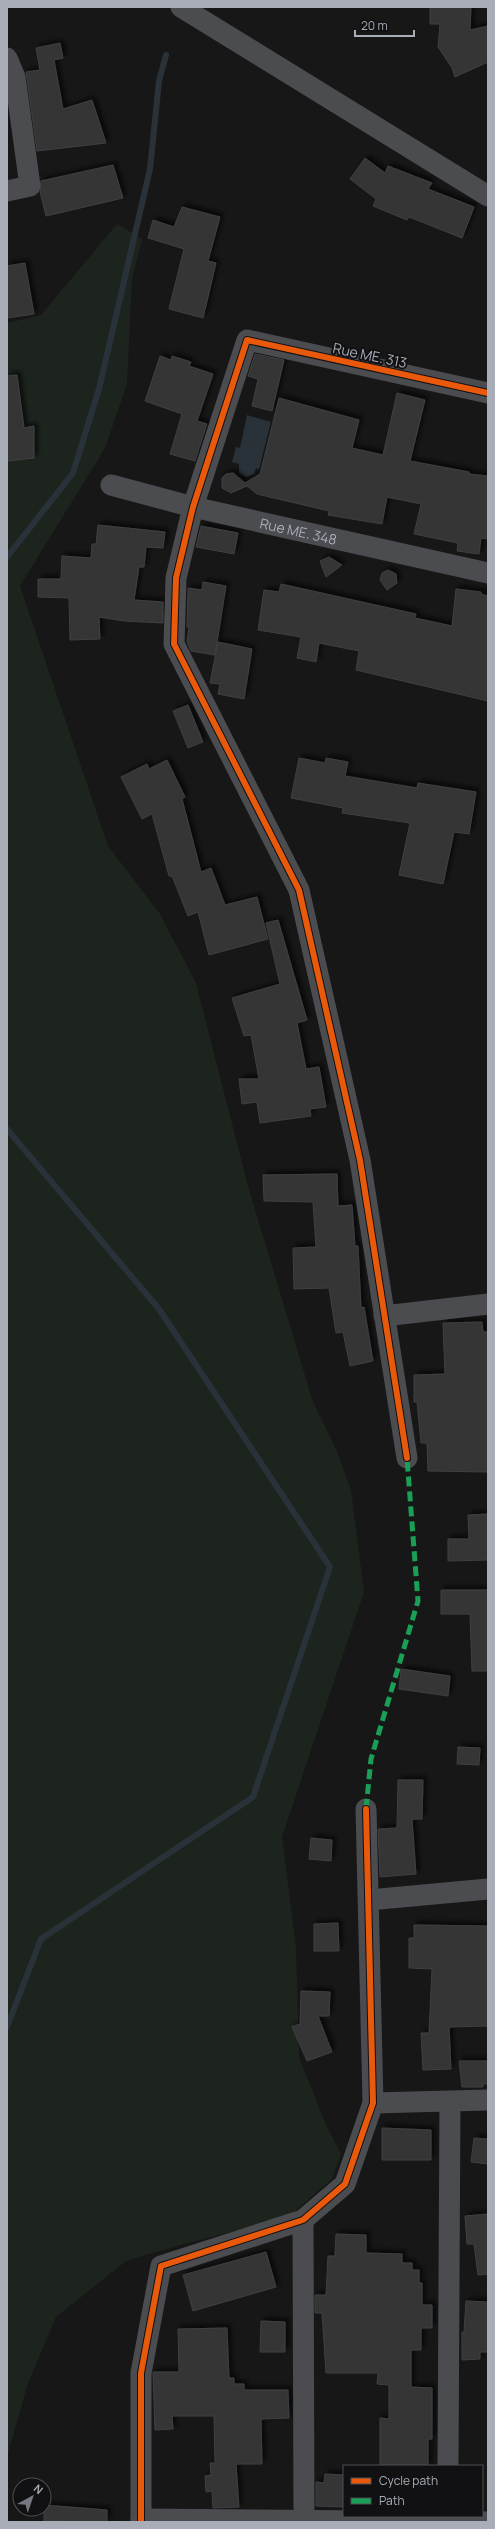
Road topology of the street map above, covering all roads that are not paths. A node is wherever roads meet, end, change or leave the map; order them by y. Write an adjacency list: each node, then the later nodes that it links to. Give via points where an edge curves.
1 (181, 7): 4 (street)
2 (7, 58): 3 (street, via 15,77 30,186)
3 (7, 191)
4 (488, 196)
5 (488, 393): 7 (street, Rue ME. 313, via 248,340)
6 (111, 485): 7 (street, Rue ME. 348)
7 (193, 507): 8 (street, Rue ME. 348); 10 (street, via 176,578 174,644 299,890 360,1160)
8 (488, 573)
9 (488, 1304): 10 (street)
10 (384, 1316): 11 (street)
11 (407, 1458)
12 (366, 1809): 14 (street)
13 (488, 1889): 14 (street)
14 (369, 1900): 17 (street)
15 (488, 2100): 16 (street)
16 (450, 2102): 17 (street); 19 (street)
17 (372, 2103): 18 (street, via 345,2184)
18 (303, 2220): 21 (street, via 161,2266 141,2372); 22 (street)
19 (448, 2465)
20 (448, 2520): 22 (street); 23 (street)
21 (141, 2521): 22 (street)
22 (304, 2521)
23 (488, 2522)

